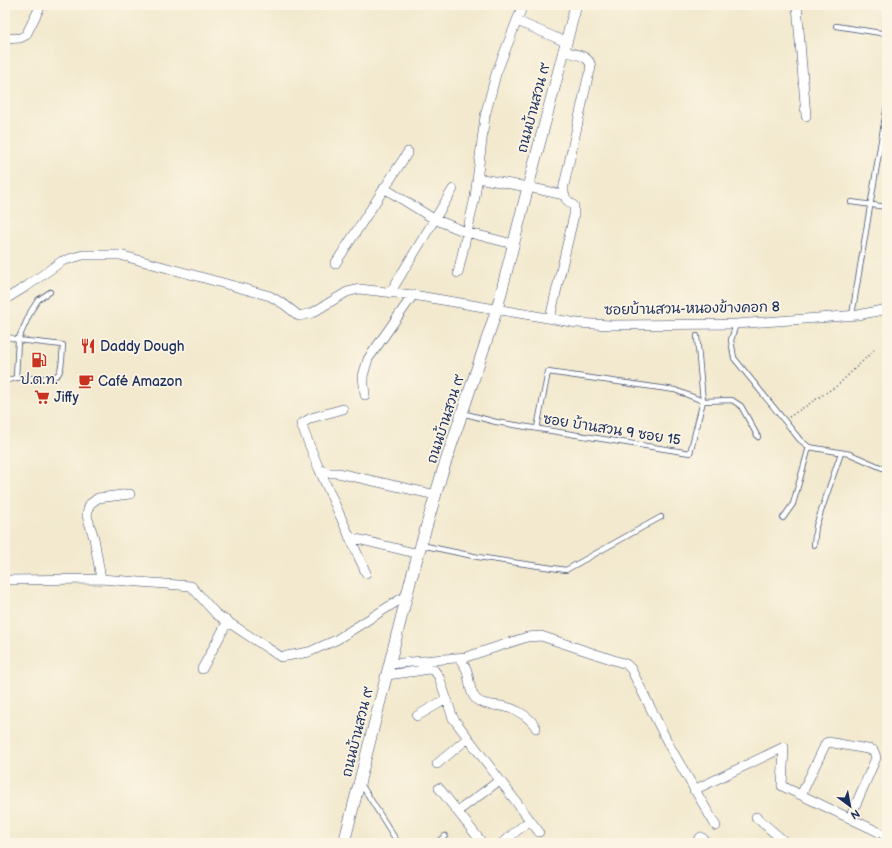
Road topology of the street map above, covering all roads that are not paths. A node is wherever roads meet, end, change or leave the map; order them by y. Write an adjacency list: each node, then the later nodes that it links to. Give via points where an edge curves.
1 (41, 5): 8 (street, via 26,35)
2 (523, 5): 5 (street)
3 (576, 5): 9 (street, ถนนบ้านสวน ๙)
4 (797, 5): 11 (street)
5 (517, 21): 9 (street); 13 (street, via 496,74 485,116)
6 (836, 26): 7 (lane)
7 (887, 34)
8 (5, 39)
9 (565, 46): 14 (street, ถนนบ้านสวน ๙); 17 (street, via 586,57 591,70 563,190)
10 (887, 105): 19 (lane)
11 (806, 116)
12 (408, 152): 15 (street)
13 (477, 178): 14 (street); 22 (street)
14 (528, 187): 17 (street); 23 (street, ถนนบ้านสวน ๙)
15 (384, 188): 21 (street); 24 (street)
16 (453, 188): 21 (street)
17 (564, 196): 33 (street, via 574,206 574,215)
18 (851, 202): 19 (lane)
19 (870, 205): 20 (lane); 32 (lane)
20 (887, 207)
21 (434, 219): 22 (street); 27 (street)
22 (466, 232): 23 (street); 25 (street)
23 (513, 244): 30 (street, ถนนบ้านสวน ๙)
24 (335, 264)
25 (458, 272)
26 (50, 292): 37 (lane, via 38,300 30,311)
27 (390, 293): 28 (street, ซอยบ้านสวน-หนองข้างคอก 8); 29 (street, ซอยบ้านสวน-หนองข้างคอก 8, via 359,289 347,292 312,313 299,316 270,296 120,255 83,254 62,261)
28 (414, 294): 30 (street, ซอยบ้านสวน-หนองข้างคอก 8); 40 (street, via 368,359 363,376)
29 (5, 298)
30 (497, 309): 33 (street, ซอยบ้านสวน-หนองข้างคอก 8); 43 (street, ถนนบ้านสวน ๙)
31 (887, 310): 32 (street, ซอยบ้านสวน-หนองข้างคอก 8)
32 (852, 315): 34 (street, ซอยบ้านสวน-หนองข้างคอก 8)
33 (550, 318): 34 (street, ซอยบ้านสวน-หนองข้างคอก 8, via 610,325)
34 (736, 324): 46 (lane, via 732,340 734,358 800,440)
35 (5, 336): 37 (lane)
36 (697, 336): 41 (lane, ซอย บ้านสวน 9 ซอย 15)
37 (18, 340): 38 (lane); 38 (lane, via 63,345 60,367 53,378)
38 (16, 378): 39 (lane)
39 (5, 381)
40 (365, 395)
41 (703, 401): 44 (lane, ซอย บ้านสวน 9 ซอย 15, via 690,453); 44 (lane, via 675,390 548,372); 45 (lane, via 732,400 741,406)
42 (343, 409): 48 (street, via 311,418 301,424)
43 (462, 413): 44 (lane, ซอย บ้านสวน 9 ซอย 15, via 496,422); 51 (street, ถนนบ้านสวน ๙)
44 (537, 428)
45 (758, 437)
46 (809, 447): 47 (lane); 53 (lane, via 793,504)
47 (841, 453): 49 (lane, via 850,454); 55 (lane, via 816,526)
48 (319, 469): 51 (street); 54 (street)
49 (887, 470)
50 (130, 494): 58 (street, via 98,498 88,509 87,516 94,538)
51 (436, 495): 56 (street, ถนนบ้านสวน ๙)
52 (661, 517): 56 (lane, via 566,570)
53 (783, 518)
54 (349, 538): 56 (street); 57 (street)
55 (814, 545)
56 (420, 549): 60 (street, ถนนบ้านสวน ๙)
57 (366, 573)
58 (101, 579): 59 (street); 61 (street, via 191,586 216,614)
59 (5, 580)
60 (407, 595): 61 (street, via 336,640 309,652 281,657); 63 (street, ถนนบ้านสวน ๙)
61 (228, 621): 64 (street)
62 (459, 658): 63 (street); 68 (street, via 467,669 471,690 477,700 520,713 531,720); 74 (street, via 527,637 542,636 626,664 631,669)
63 (390, 664): 65 (street, ถนนบ้านสวน ๙)
64 (202, 669)
65 (388, 675): 66 (street, via 434,670); 72 (street, ถนนบ้านสวน ๙)
66 (446, 699): 67 (street); 69 (street, via 453,718)
67 (417, 716)
68 (536, 728)
69 (468, 738): 70 (street); 71 (street)
70 (437, 764)
71 (500, 780): 76 (street); 79 (street)
72 (360, 783): 85 (street, ถนนบ้านสวน ๙); 86 (lane)
73 (439, 788): 76 (street)
74 (694, 790): 75 (street, via 784,747 782,786); 80 (street)
75 (801, 795): 78 (street); 78 (street, via 826,743 873,750 876,758)
76 (458, 811): 84 (street)
77 (756, 817): 91 (street)
78 (850, 818): 83 (street)
79 (530, 820): 81 (street); 88 (street)
80 (716, 826)
81 (539, 832)
82 (445, 836): 87 (lane)
83 (887, 836)
84 (480, 840)
85 (344, 843)
86 (398, 843)
87 (436, 843)
88 (502, 843)
89 (695, 843): 90 (street, via 701,837)
90 (708, 843)
91 (786, 843)

